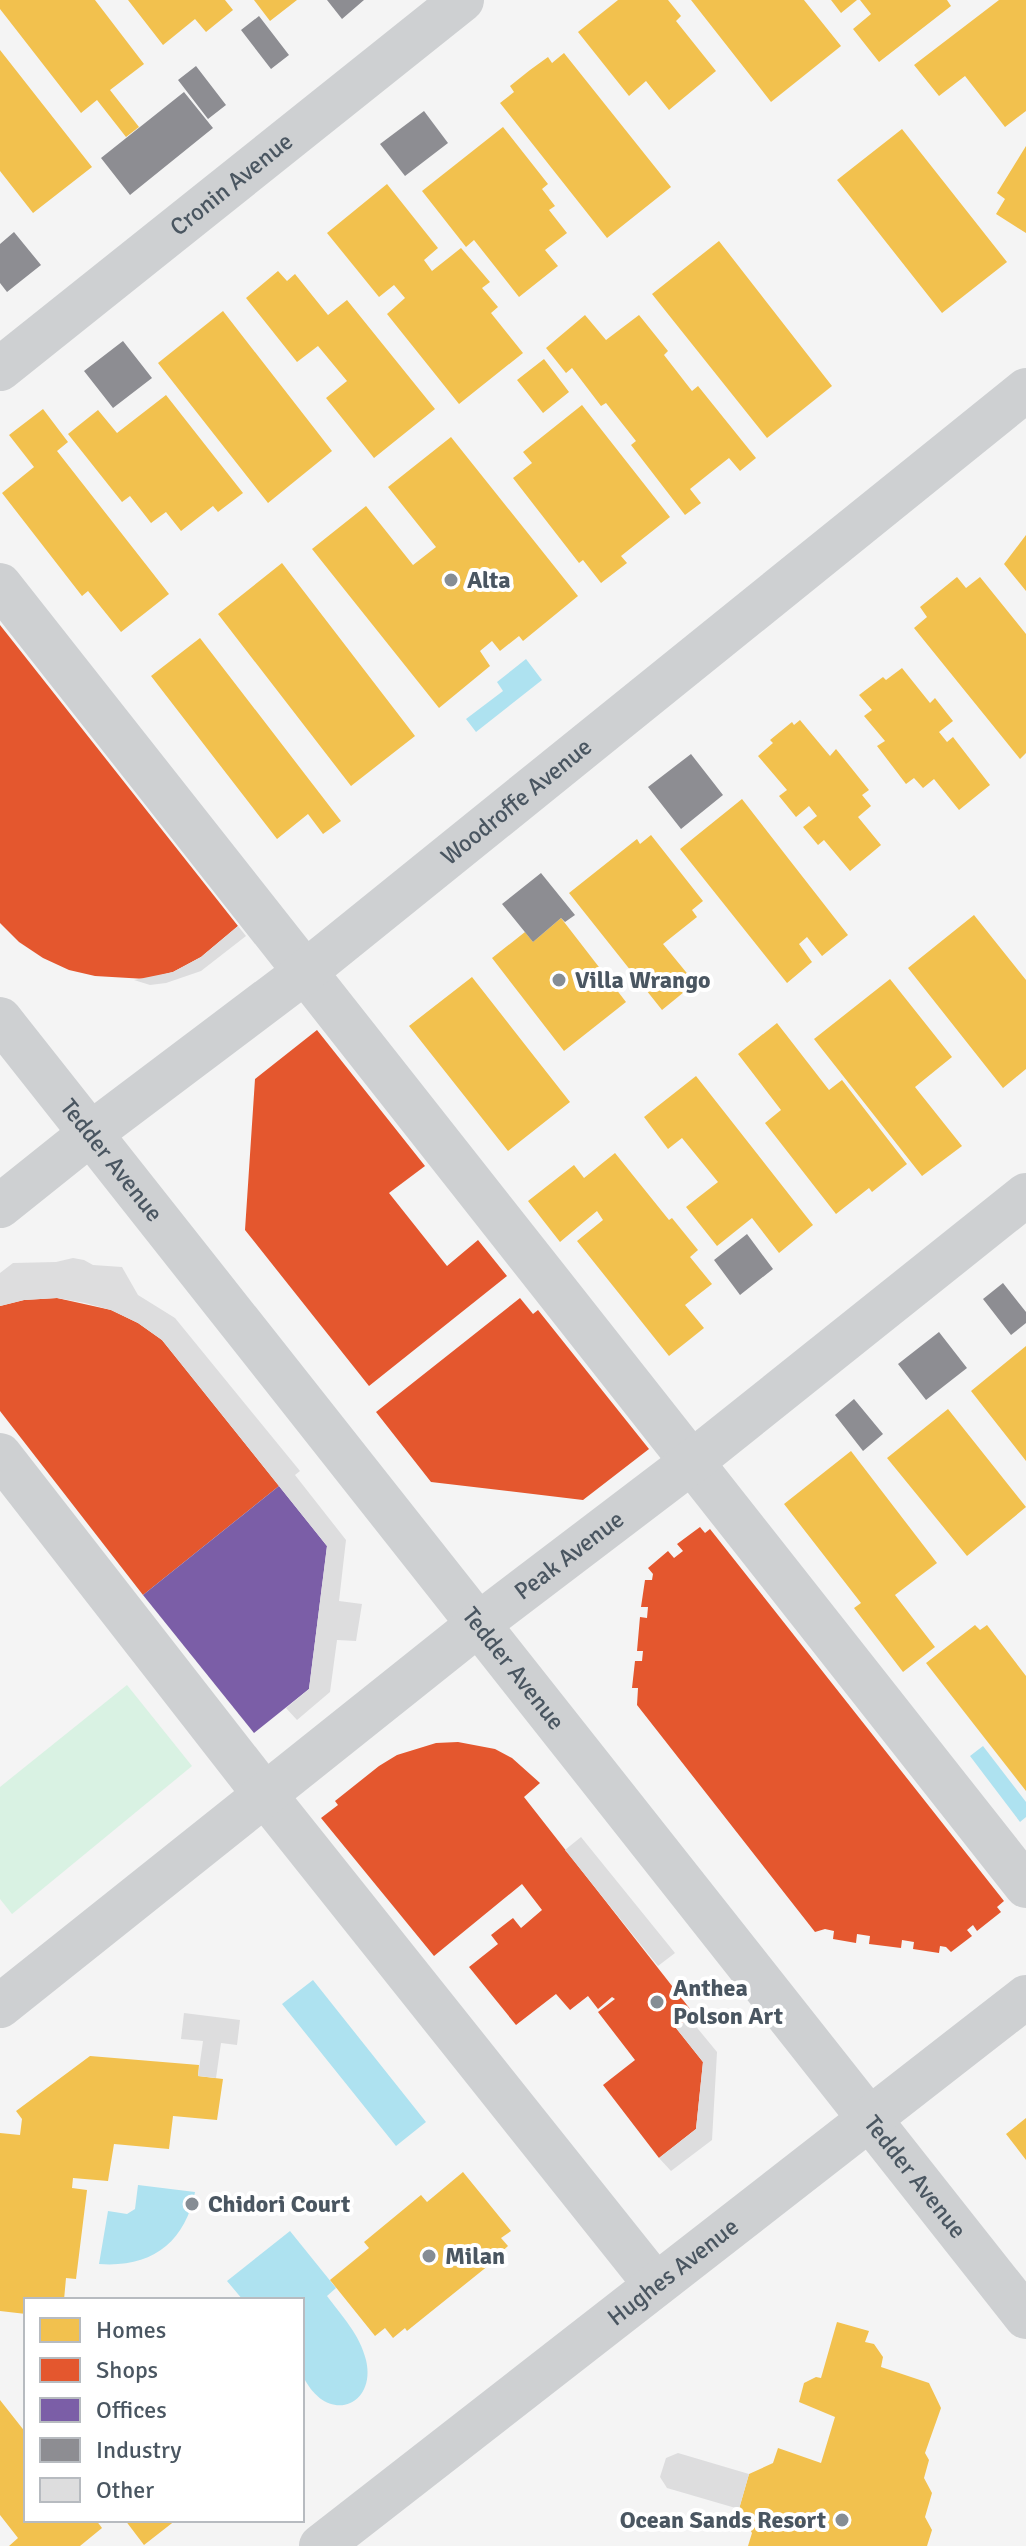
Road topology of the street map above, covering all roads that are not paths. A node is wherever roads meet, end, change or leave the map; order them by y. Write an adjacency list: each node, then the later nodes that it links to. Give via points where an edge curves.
1 (462, 0): 2 (street, Cronin Avenue)
2 (0, 369)
3 (1026, 390): 5 (street, Woodroffe Avenue)
4 (0, 585): 5 (street)
5 (305, 972): 7 (street, Woodroffe Avenue); 11 (street)
6 (0, 1019): 7 (street, Tedder Avenue)
7 (90, 1134): 9 (street, Woodroffe Avenue); 12 (street, Tedder Avenue)
8 (1026, 1195): 11 (street, Peak Avenue)
9 (0, 1206)
10 (0, 1455): 13 (street)
11 (693, 1461): 12 (street, Peak Avenue); 14 (street)
12 (480, 1623): 13 (street, Peak Avenue); 17 (street, Tedder Avenue)
13 (265, 1795): 16 (street, Peak Avenue); 18 (street)
14 (1026, 1886)
15 (1026, 1997): 17 (street, Hughes Avenue)
16 (0, 2006)
17 (868, 2120): 18 (street, Hughes Avenue); 19 (street, Tedder Avenue)
18 (655, 2284): 20 (street, Hughes Avenue)
19 (1026, 2317)
20 (321, 2546)

